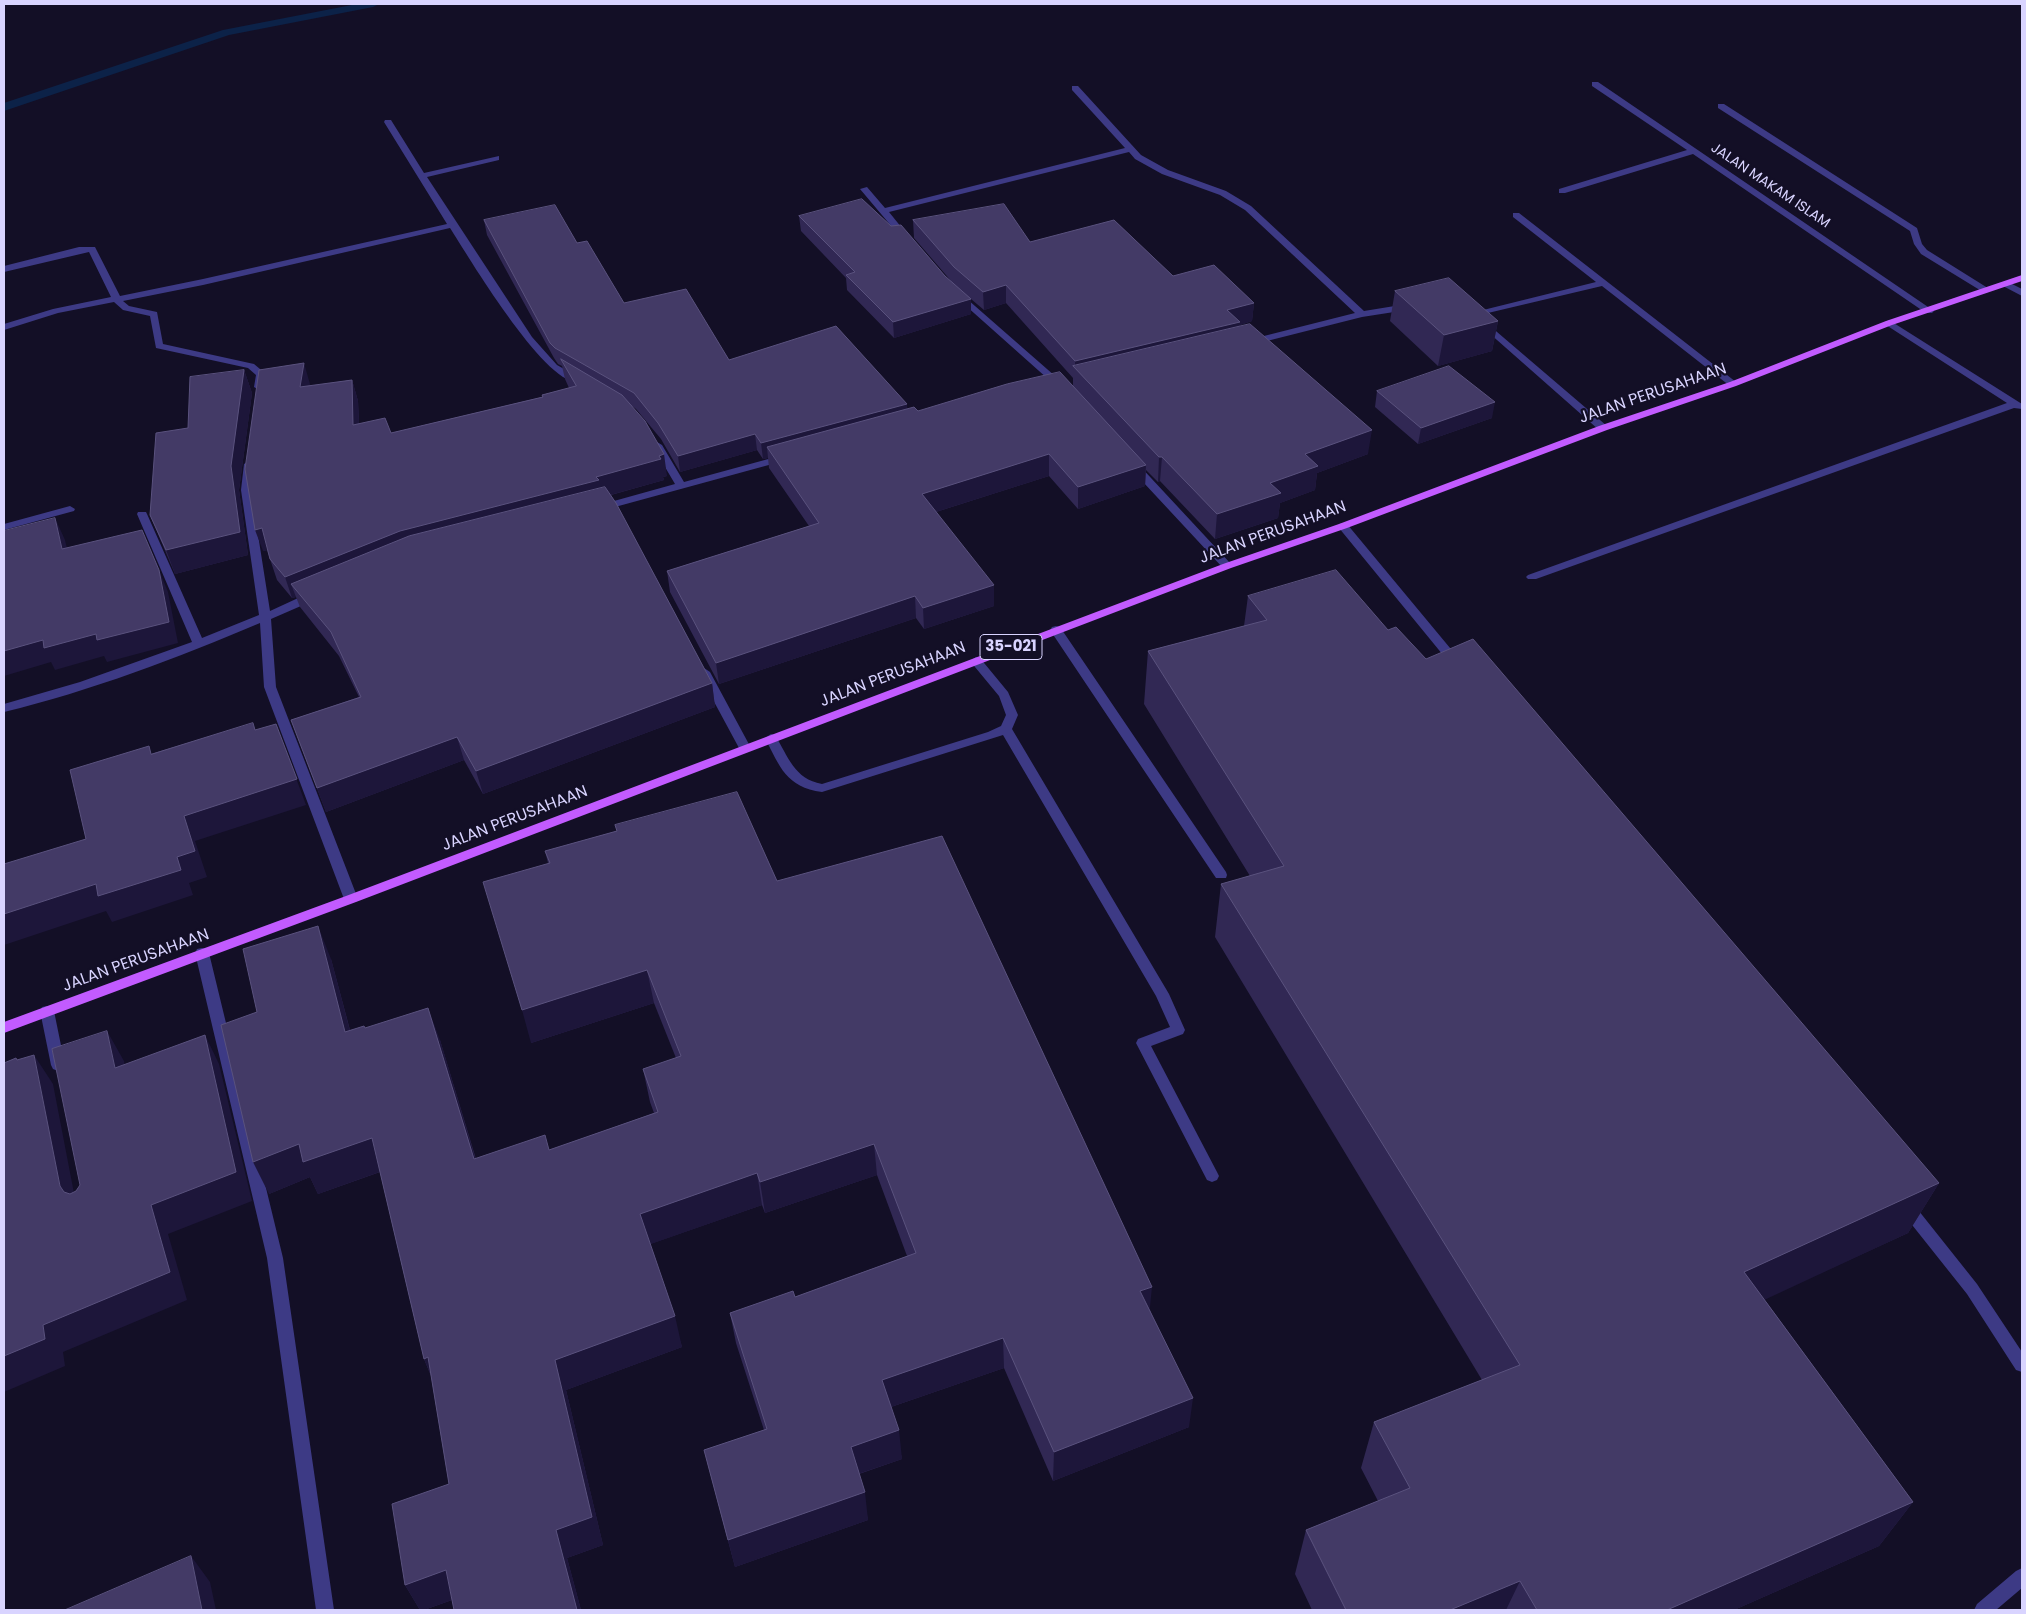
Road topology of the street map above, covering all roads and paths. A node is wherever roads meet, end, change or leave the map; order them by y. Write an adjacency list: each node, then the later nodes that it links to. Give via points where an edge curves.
1 (1595, 84): 6 (street, JALAN MAKAM ISLAM)
2 (1075, 88): 5 (street)
3 (1722, 106): 20 (street, via 1914,230 1924,252)
4 (388, 122): 8 (street)
5 (1130, 149): 11 (street); 25 (street, via 1165,172 1224,193 1248,208)
6 (1694, 151): 10 (street); 24 (street, JALAN MAKAM ISLAM)
7 (496, 158): 8 (street)
8 (421, 176): 13 (street)
9 (864, 188): 11 (street)
10 (1562, 191)
11 (883, 211): 14 (street)
12 (1516, 215): 17 (street)
13 (452, 225): 22 (street); 29 (street, via 529,340 554,367)
14 (915, 249)
15 (4, 269): 22 (street, via 92,249)
16 (2022, 278): 18 (main road, JALAN PERUSAHAAN / 35-021)
17 (1604, 283): 30 (street); 34 (street, via 1470,312)
18 (2006, 284): 20 (main road, JALAN PERUSAHAAN / 35-021); 21 (street)
19 (950, 288): 31 (street)
20 (1986, 290): 24 (main road, JALAN PERUSAHAAN / 35-021)
21 (2022, 293)
22 (117, 300): 27 (street, via 56,311); 32 (street, via 126,308 154,314 159,346 257,369 261,374)
23 (1415, 305): 25 (street)
24 (1929, 311): 26 (main road, JALAN PERUSAHAAN / 35-021)
25 (1362, 314): 28 (street)
26 (1889, 323): 30 (main road, JALAN PERUSAHAAN / 35-021); 33 (street)
27 (4, 327)
28 (1242, 345)
29 (583, 384)
30 (1733, 384): 34 (main road, JALAN PERUSAHAAN / 35-021)
31 (1063, 388)
32 (258, 394)
33 (2019, 406): 46 (street)
34 (1603, 428): 43 (main road, JALAN PERUSAHAAN / 35-021)
35 (654, 440): 39 (street)
36 (251, 451): 48 (street, via 246,490)
37 (795, 455): 39 (street)
38 (1126, 457): 45 (street)
39 (681, 486): 41 (street, via 618,508)
40 (70, 509): 44 (street)
41 (588, 511)
42 (142, 514): 50 (street)
43 (1343, 526): 45 (main road, JALAN PERUSAHAAN / 35-021); 53 (street)
44 (4, 527)
45 (1227, 566): 49 (main road, JALAN PERUSAHAAN / 35-021)
46 (1532, 577)
47 (327, 590): 48 (street)
48 (265, 617): 50 (street); 59 (street, via 270,687)
49 (1056, 630): 51 (main road, JALAN PERUSAHAAN / 35-021); 58 (street)
50 (199, 645): 54 (street, via 74,689)
51 (976, 661): 55 (street, via 1004,695 1012,715); 56 (main road, JALAN PERUSAHAAN / 35-021)
52 (699, 662): 57 (street)
53 (1462, 670)
54 (4, 708)
55 (1006, 729): 56 (street, via 822,788 808,787 793,778); 64 (street, via 1166,1003 1178,1030 1143,1042)
56 (771, 738): 57 (main road, JALAN PERUSAHAAN / 35-021)
57 (745, 748): 59 (main road, JALAN PERUSAHAAN / 35-021)
58 (1221, 875)
59 (351, 899): 60 (main road, JALAN PERUSAHAAN / 35-021)
60 (202, 953): 61 (main road, JALAN PERUSAHAAN / 35-021); 68 (street, via 275,1258)
61 (47, 1011): 62 (main road, JALAN PERUSAHAAN / 35-021); 63 (street)
62 (4, 1028)
63 (60, 1079)
64 (1212, 1176)
65 (1898, 1196): 66 (street, via 1972,1289)
66 (2022, 1364)
67 (2022, 1577): 69 (street)
68 (325, 1610)
69 (1982, 1610)

